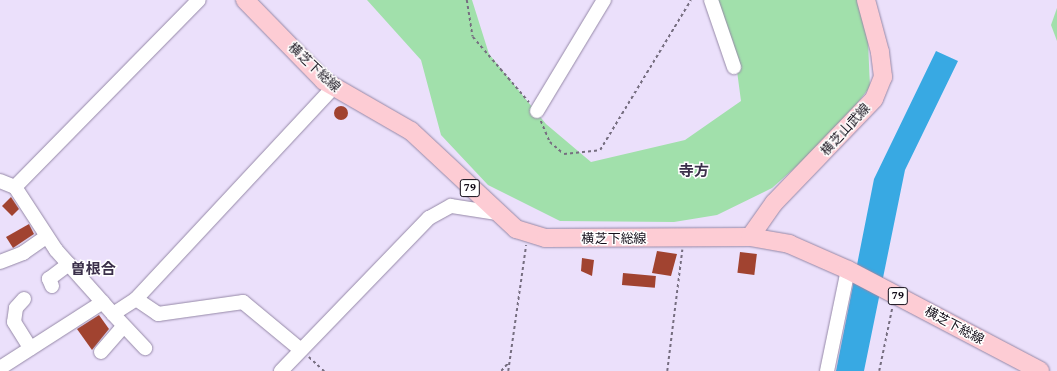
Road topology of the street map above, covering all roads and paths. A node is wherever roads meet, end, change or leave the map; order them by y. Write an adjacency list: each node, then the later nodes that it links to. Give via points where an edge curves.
1 (199, 0): 12 (street)
2 (245, 0): 9 (main road, 横芝下総線 / 79)
3 (467, 0): 10 (path, via 473,37)
4 (604, 0): 10 (street)
5 (691, 0): 10 (path, via 600,150 572,155 556,150)
6 (711, 0): 8 (street)
7 (866, 0): 17 (main road, 横芝山武線, via 880,52 883,77 874,99 774,203)
8 (734, 67)
9 (333, 88): 13 (main road, 横芝下総線 / 79, via 411,131); 24 (street)
10 (536, 111)
11 (0, 181): 12 (street)
12 (15, 187): 15 (street)
13 (496, 213): 14 (main road, 横芝下総線 / 79); 30 (street, via 451,206 429,218)
14 (528, 233): 16 (main road, 横芝下総線 / 79, via 580,240); 32 (path)
15 (46, 237): 18 (street, via 23,253); 19 (street)
16 (681, 238): 17 (main road, 横芝下総線 / 79); 38 (path)
17 (750, 238): 20 (main road, 横芝下総線 / 79, via 789,244)
18 (3, 256)
19 (69, 264): 21 (street, via 50,279); 25 (street)
20 (848, 270): 22 (main road, 横芝下総線 / 79); 39 (street)
21 (52, 286)
22 (895, 294): 40 (path); 41 (main road, 横芝下総線 / 79)
23 (24, 299): 28 (street, via 16,308 14,322)
24 (136, 299): 26 (street); 30 (street, via 158,314 243,302)
25 (103, 302): 26 (street); 28 (street)
26 (113, 314): 27 (street)
27 (123, 327): 29 (street); 31 (street)
28 (30, 348): 33 (street)
29 (145, 348)
30 (301, 350): 34 (street); 35 (path)
31 (101, 352)
32 (509, 362): 36 (path); 37 (path)
33 (0, 368)
34 (281, 371)
35 (324, 371)
36 (501, 371)
37 (508, 371)
38 (667, 371)
39 (827, 371)
40 (879, 371)
41 (1040, 371)

